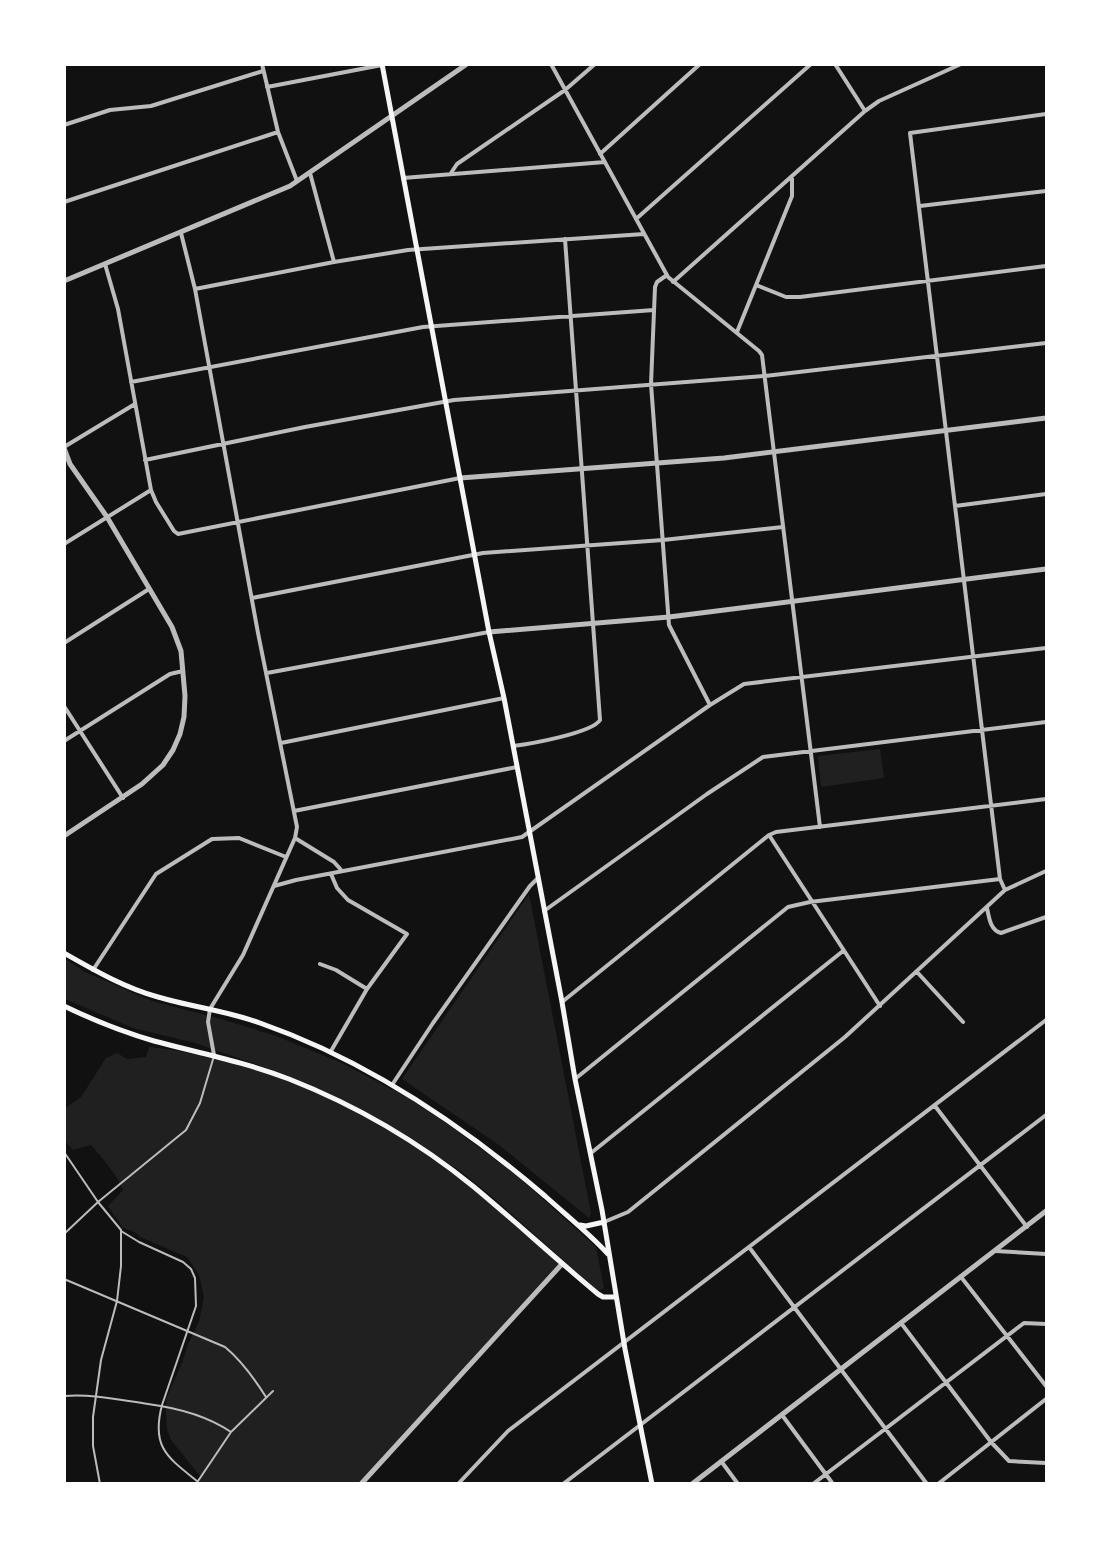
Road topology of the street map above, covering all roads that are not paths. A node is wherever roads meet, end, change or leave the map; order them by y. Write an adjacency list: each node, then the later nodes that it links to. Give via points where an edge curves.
1 (262, 64): 10 (street)
2 (467, 64): 15 (street)
3 (551, 64): 12 (street)
4 (595, 64): 12 (street)
5 (700, 64): 18 (street)
6 (811, 64): 28 (street)
7 (835, 64): 13 (street)
8 (961, 64): 13 (street)
9 (382, 65): 11 (street); 15 (main road)
10 (263, 71): 11 (street); 16 (street, via 151,106 110,110)
11 (267, 87): 17 (street)
12 (565, 90): 18 (street); 21 (street, via 457,164)
13 (865, 111): 22 (street)
14 (1047, 114): 27 (street, via 910,133)
15 (392, 116): 20 (street); 23 (main road)
16 (64, 125)
17 (278, 132): 24 (street); 26 (street)
18 (600, 154): 19 (street)
19 (605, 162): 21 (street); 28 (street)
20 (310, 173): 24 (street); 33 (street)
21 (451, 173): 23 (street)
22 (792, 177): 39 (street); 40 (street, via 792,196)
23 (404, 178): 32 (main road)
24 (298, 181): 29 (street)
25 (1047, 191): 27 (street)
26 (64, 202)
27 (920, 206): 38 (street)
28 (636, 219): 30 (street)
29 (182, 232): 34 (street); 41 (street)
30 (644, 234): 31 (street); 36 (street)
31 (565, 239): 32 (street); 43 (street)
32 (417, 250): 33 (street); 44 (main road)
33 (334, 262): 41 (street)
34 (105, 264): 37 (street); 50 (street, via 118,309)
35 (1047, 266): 38 (street)
36 (667, 275): 39 (street); 42 (street, via 657,282)
37 (64, 280)
38 (928, 281): 40 (street, via 800,297 786,297); 47 (street)
39 (673, 282): 45 (street)
40 (756, 285): 45 (street)
41 (195, 289): 48 (street)
42 (654, 310): 43 (street); 51 (street)
43 (571, 316): 44 (street); 52 (street)
44 (431, 326): 48 (street); 53 (main road)
45 (736, 332): 49 (street, via 762,355)
46 (1047, 343): 47 (street)
47 (938, 355): 49 (street); 56 (street)
48 (208, 366): 50 (street); 57 (street)
49 (765, 376): 51 (street); 59 (street)
50 (131, 382): 54 (street)
51 (651, 384): 52 (street); 61 (street)
52 (576, 391): 53 (street); 62 (street)
53 (446, 402): 57 (street); 63 (main road)
54 (135, 404): 58 (street); 60 (street)
55 (1047, 418): 56 (street)
56 (945, 430): 59 (street); 66 (street)
57 (223, 444): 60 (street); 68 (street)
58 (64, 448): 67 (street, via 70,464)
59 (774, 452): 61 (street); 69 (street)
60 (145, 460): 64 (street)
61 (658, 464): 62 (street); 70 (street)
62 (582, 469): 63 (street); 72 (street)
63 (460, 478): 68 (street); 73 (main road)
64 (151, 490): 67 (street); 68 (street, via 178,534)
65 (1047, 494): 66 (street)
66 (955, 506): 75 (street)
67 (107, 517): 71 (street); 76 (street)
68 (237, 521): 77 (street)
69 (783, 527): 70 (street); 78 (street)
70 (663, 540): 72 (street); 79 (street)
71 (64, 544)
72 (588, 545): 73 (street); 80 (street)
73 (475, 555): 77 (street); 81 (main road)
74 (1047, 569): 75 (street)
75 (964, 581): 78 (street); 84 (street)
76 (150, 589): 82 (street); 85 (street, via 177,637)
77 (252, 598): 86 (street)
78 (792, 602): 79 (street); 87 (street)
79 (669, 617): 80 (street); 89 (street, via 669,625)
80 (594, 623): 81 (street); 96 (street, via 601,715 598,724)
81 (489, 632): 86 (street); 88 (main road)
82 (64, 643)
83 (1047, 648): 84 (street)
84 (973, 657): 87 (street); 92 (street)
85 (183, 670): 93 (street, via 170,674); 99 (street, via 184,717 173,750 152,776)
86 (267, 673): 95 (street)
87 (801, 677): 89 (street, via 744,684); 97 (street)
88 (504, 698): 95 (street); 96 (main road)
89 (710, 705): 104 (street)
90 (64, 706): 93 (street)
91 (1047, 722): 92 (street)
92 (981, 730): 97 (street); 101 (street)
93 (80, 731): 94 (street); 99 (street)
94 (64, 741)
95 (281, 743): 102 (street)
96 (513, 746): 98 (main road)
97 (810, 751): 103 (street); 118 (street, via 763,757)
98 (517, 768): 102 (street); 104 (main road)
99 (123, 798): 106 (street)
100 (1047, 799): 101 (street)
101 (991, 806): 103 (street); 113 (street)
102 (294, 811): 107 (street)
103 (820, 827): 105 (street)
104 (529, 832): 110 (street, via 514,839); 112 (main road)
105 (769, 835): 116 (street); 126 (street)
106 (64, 836)
107 (295, 838): 108 (street); 110 (street, via 334,862)
108 (286, 857): 114 (street); 123 (street, via 239,838 212,839 156,874)
109 (1047, 871): 115 (street)
110 (342, 872): 111 (street)
111 (331, 874): 114 (street); 125 (street, via 348,900 407,934)
112 (537, 879): 118 (main road); 135 (street)
113 (1000, 879): 115 (street); 116 (street)
114 (274, 886): 129 (street, via 243,955)
115 (1005, 890): 117 (street)
116 (810, 902): 120 (street); 134 (street, via 788,907)
117 (987, 908): 119 (street, via 991,924 1001,933); 124 (street)
118 (544, 911): 126 (main road)
119 (1047, 917)
120 (843, 951): 128 (street); 139 (street)
121 (64, 952): 123 (main road)
122 (320, 964): 125 (street)
123 (93, 969): 129 (main road, via 159,998)
124 (917, 972): 128 (street); 131 (street)
125 (367, 989): 132 (street)
126 (562, 1002): 134 (main road)
127 (65, 1005): 133 (main road, via 140,1036)
128 (880, 1006): 143 (street, via 628,1212)
129 (210, 1009): 132 (main road, via 260,1023); 133 (street, via 208,1022)
130 (1047, 1020): 136 (street)
131 (963, 1022)
132 (331, 1051): 135 (main road)
133 (214, 1055): 141 (lane, via 200,1103 186,1130); 152 (main road, via 290,1079 387,1128 472,1186)
134 (575, 1079): 139 (main road)
135 (392, 1085): 144 (main road, via 480,1143)
136 (934, 1106): 140 (street); 148 (street)
137 (1047, 1115): 140 (street)
138 (64, 1152): 141 (lane)
139 (590, 1154): 143 (main road)
140 (981, 1165): 145 (street); 157 (street)
141 (98, 1202): 146 (lane); 147 (lane)
142 (1047, 1211): 145 (street)
143 (604, 1222): 144 (main road); 150 (main road)
144 (578, 1225): 150 (main road)
145 (1027, 1227): 149 (street)
146 (120, 1230): 156 (lane); 160 (lane, via 191,1269 197,1292)
147 (64, 1234)
148 (748, 1247): 157 (street); 162 (street)
149 (995, 1251): 151 (street); 153 (street)
150 (608, 1254): 155 (main road)
151 (1047, 1254)
152 (562, 1264): 155 (main road, via 598,1294); 181 (street)
153 (961, 1277): 158 (street); 161 (street)
154 (64, 1279): 156 (lane)
155 (616, 1297): 162 (main road)
156 (117, 1301): 160 (lane); 167 (lane)
157 (795, 1308): 163 (street); 173 (street)
158 (901, 1322): 163 (street); 164 (street)
159 (1047, 1324): 161 (street, via 1024,1323)
160 (187, 1330): 169 (lane, via 230,1352); 171 (lane)
161 (1007, 1336): 164 (street); 165 (street)
162 (624, 1342): 173 (main road); 183 (street, via 508,1431)
163 (841, 1369): 172 (street); 174 (street)
164 (946, 1383): 174 (street); 176 (street)
165 (1047, 1386)
166 (273, 1391): 169 (lane)
167 (95, 1395): 168 (lane); 171 (lane); 182 (lane, via 93,1446)
168 (64, 1396)
169 (266, 1397): 175 (lane)
170 (1047, 1399): 176 (street)
171 (162, 1405): 175 (lane, via 201,1416); 180 (lane, via 158,1433 166,1455)
172 (782, 1415): 177 (street); 179 (street)
173 (640, 1425): 184 (street); 185 (main road)
174 (886, 1428): 179 (street); 190 (street)
175 (231, 1432): 180 (lane)
176 (991, 1442): 178 (street, via 1009,1461); 191 (street)
177 (721, 1461): 186 (street); 187 (street)
178 (1047, 1463)
179 (826, 1474): 188 (street); 189 (street)
180 (196, 1482)
181 (364, 1483)
182 (100, 1484)
183 (458, 1484)
184 (563, 1484)
185 (652, 1484)
186 (692, 1484)
187 (738, 1484)
188 (813, 1484)
189 (834, 1484)
190 (927, 1484)
191 (938, 1484)

